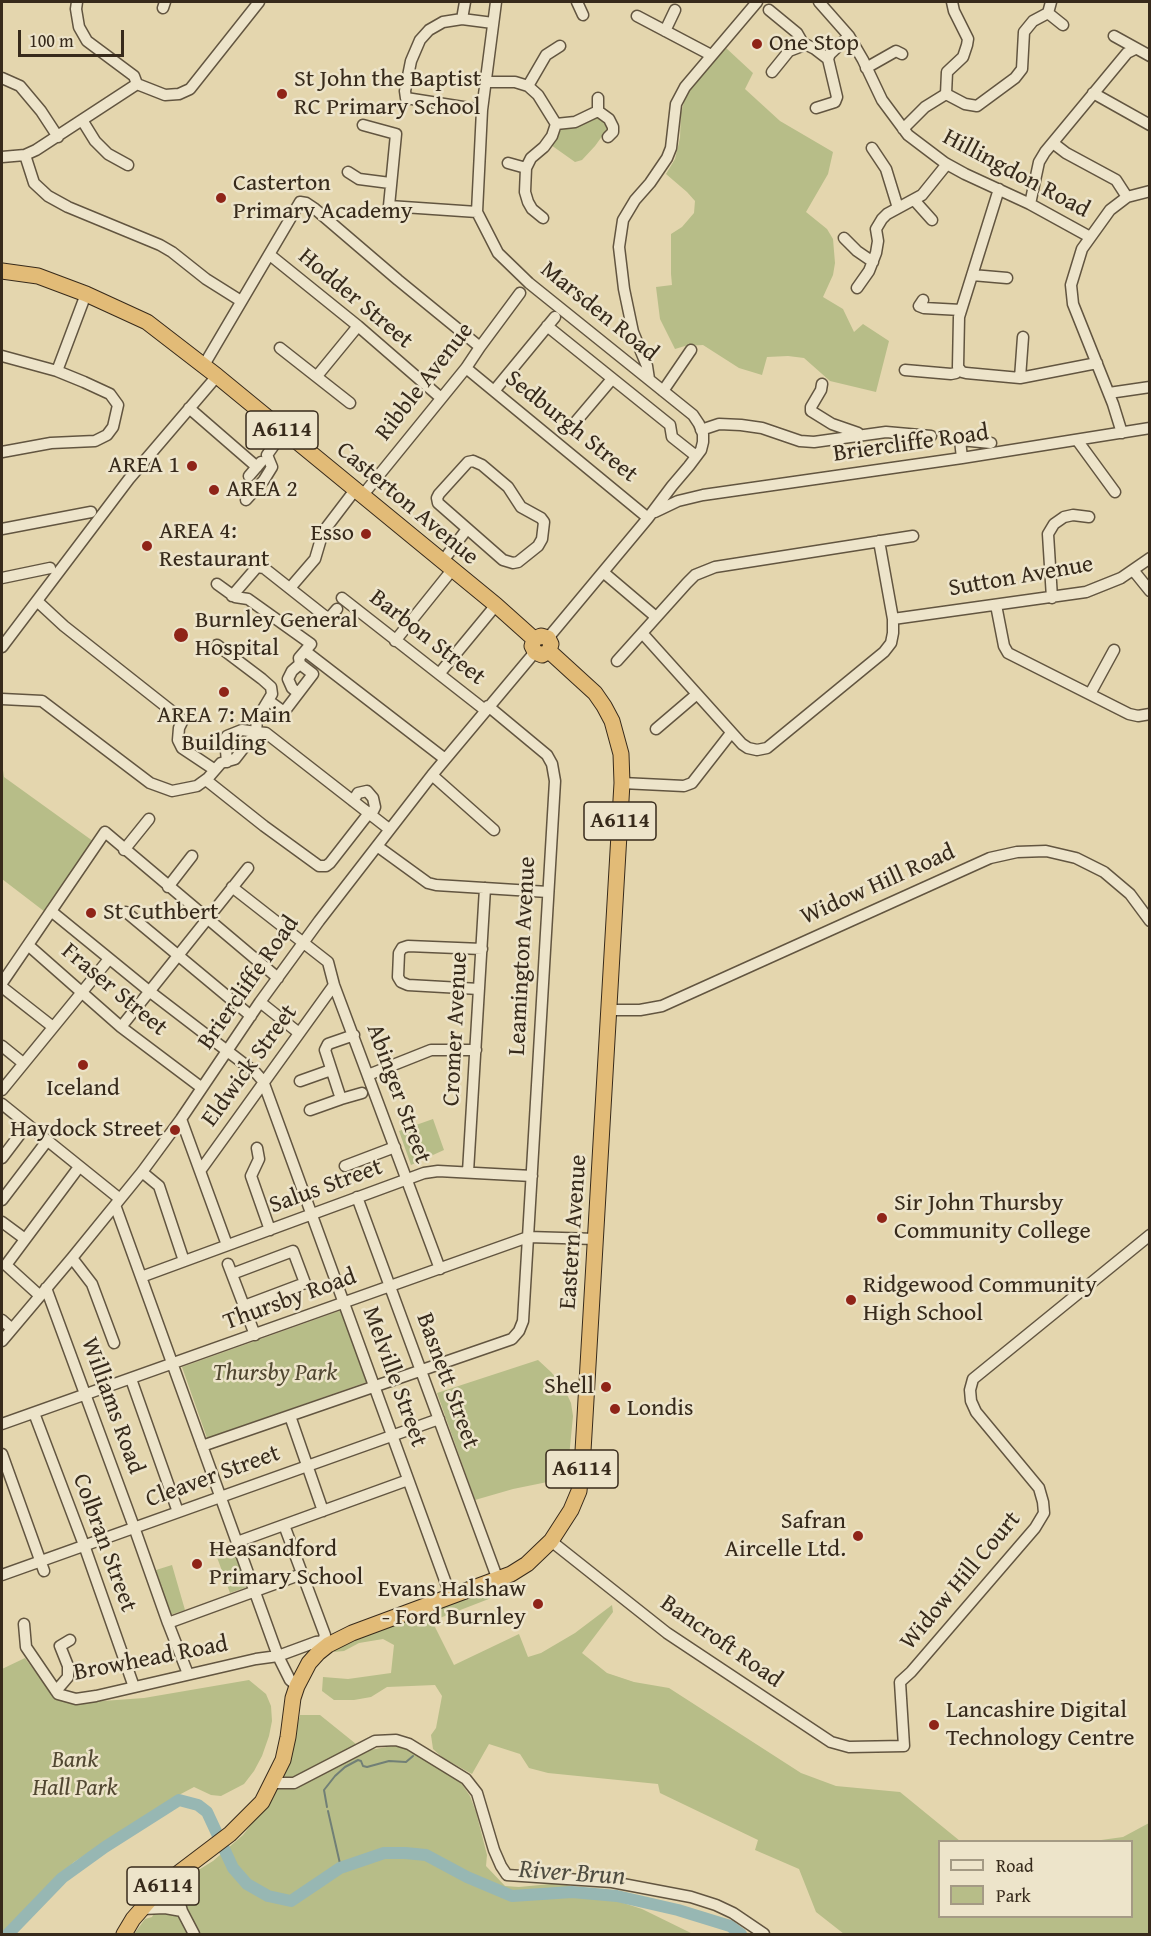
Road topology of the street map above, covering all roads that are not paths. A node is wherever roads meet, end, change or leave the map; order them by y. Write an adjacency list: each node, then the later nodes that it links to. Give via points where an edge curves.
1 (77, 2): 32 (street, via 79,27 87,40 134,76)
2 (259, 2): 32 (street, via 190,89 165,95)
3 (465, 2): 15 (street)
4 (496, 2): 16 (street, Marsden Road)
5 (577, 2): 13 (street)
6 (757, 2): 25 (street)
7 (819, 2): 19 (street, Hillingdon Road)
8 (952, 2): 35 (street, via 968,45 963,57 947,72)
9 (1051, 2): 12 (street)
10 (675, 10): 18 (street)
11 (775, 11): 22 (street, via 797,33)
12 (1048, 13): 17 (street); 35 (street, via 1033,21 1024,32 1022,69 1015,78 977,106)
13 (583, 15)
14 (637, 16): 18 (street)
15 (462, 19): 16 (street); 38 (street, via 443,22 420,40 411,61 406,98)
16 (493, 23): 31 (street, Marsden Road)
17 (1063, 25)
18 (665, 31): 25 (street)
19 (849, 36): 27 (street); 28 (street, Hillingdon Road)
20 (1114, 36): 23 (street)
21 (560, 46): 33 (street, via 546,48)
22 (802, 46): 27 (street, via 815,49); 29 (street, via 789,51)
23 (1135, 49): 26 (street); 34 (street, via 1127,53)
24 (898, 50): 28 (street)
25 (711, 55): 97 (street, via 676,104 671,148 663,166 626,212 620,234 626,303)
26 (1149, 56)
27 (828, 59): 37 (street, via 837,97 835,108)
28 (866, 68): 44 (street, Hillingdon Road)
29 (772, 72)
30 (2, 78): 45 (street, via 20,86)
31 (486, 82): 33 (street); 38 (street, Marsden Road)
32 (137, 84): 40 (street)
33 (528, 86): 41 (street, via 538,94)
34 (1094, 93): 43 (street); 47 (street)
35 (946, 94): 44 (street, via 925,107)
36 (598, 98): 39 (street)
37 (816, 108)
38 (482, 110): 63 (street, Marsden Road)
39 (598, 111): 41 (street, via 575,122); 46 (street, via 613,127)
40 (82, 120): 45 (street); 53 (street, via 108,154)
41 (556, 124): 54 (street, via 549,150 531,158)
42 (363, 125): 56 (street, via 396,134)
43 (1149, 125)
44 (903, 129): 52 (street, Hillingdon Road)
45 (58, 136): 49 (street)
46 (608, 137)
47 (1053, 143): 59 (street, via 1116,180); 61 (street, via 1039,162)
48 (872, 148): 62 (street, via 886,169)
49 (25, 155): 50 (street); 76 (street, via 34,183 48,196 160,245)
50 (2, 157)
51 (508, 162): 54 (street)
52 (947, 164): 57 (street, Hillingdon Road); 60 (street)
53 (128, 165)
54 (526, 168): 64 (street, via 525,192 531,214)
55 (348, 172): 56 (street, via 359,179)
56 (390, 183): 63 (street, via 388,206)
57 (999, 189): 61 (street, Hillingdon Road); 71 (street)
58 (1149, 191): 59 (street)
59 (1126, 197): 66 (street, via 1110,210)
60 (915, 201): 62 (street); 65 (street)
61 (1030, 204): 66 (street, Hillingdon Road)
62 (898, 208): 69 (street, via 887,213 876,229 878,242)
63 (477, 212): 97 (street, Marsden Road, via 498,253 529,283)
64 (543, 218)
65 (932, 220)
66 (1090, 237): 87 (street, via 1077,261 1071,296)
67 (844, 238): 69 (street)
68 (270, 255): 76 (street); 80 (street, Hodder Street); 83 (street, via 300,202 306,203)
69 (873, 262): 73 (street)
70 (2, 271): 75 (highway, Casterton Avenue / A6114, via 38,276)
71 (972, 275): 72 (street); 78 (street)
72 (1003, 280)
73 (859, 282)
74 (520, 293): 83 (street, Ribble Avenue)
75 (86, 294): 88 (highway, Casterton Avenue / A6114, via 147,322); 92 (street)
76 (241, 301): 88 (street)
77 (920, 306): 78 (street)
78 (961, 310): 90 (street)
79 (555, 317): 81 (street)
80 (358, 326): 93 (street); 103 (street, Hodder Street)
81 (547, 326): 96 (street); 100 (street)
82 (1023, 337): 95 (street)
83 (480, 346): 89 (street, Ribble Avenue)
84 (280, 348): 93 (street)
85 (691, 350): 101 (street)
86 (2, 356): 92 (street)
87 (1097, 363): 95 (street); 102 (street)
88 (204, 365): 94 (highway, Casterton Avenue / A6114)
89 (466, 368): 100 (street, Sedburgh Street); 103 (street, Ribble Avenue)
90 (959, 369): 91 (street, via 951,374 920,376); 95 (street)
91 (904, 370)
92 (57, 371): 115 (street, via 115,399 118,405 107,435 95,441 51,443)
93 (317, 375): 104 (street)
94 (217, 376): 105 (street); 108 (highway, Casterton Avenue / A6114)
95 (1020, 378)
96 (612, 379): 106 (street); 117 (street, via 670,425 672,437)
97 (649, 380): 101 (street, Marsden Road)
98 (822, 384): 111 (street, via 811,411)
99 (1149, 387): 102 (street)
100 (494, 391): 128 (street, Sedburgh Street)
101 (663, 391): 107 (street, Marsden Road, via 693,415)
102 (1109, 393): 110 (street)
103 (441, 398): 123 (street, Ribble Avenue)
104 (350, 403)
105 (189, 408): 119 (street); 145 (street, via 129,479)
106 (573, 425)
107 (701, 430): 111 (street, via 718,424 741,425 814,442); 117 (street, Briercliffe Road, via 703,442)
108 (284, 431): 116 (street); 123 (highway, Casterton Avenue / A6114)
109 (1149, 431): 110 (street, Briercliffe Road)
110 (1122, 433): 113 (street, Briercliffe Road)
111 (861, 435): 112 (street, via 916,430)
112 (931, 436)
113 (1077, 440): 118 (street, Briercliffe Road); 122 (street)
114 (991, 443): 118 (street, via 960,440)
115 (2, 452)
116 (267, 455): 119 (street); 124 (street, via 272,467)
117 (696, 456): 121 (street, Briercliffe Road)
118 (962, 458): 125 (street, Briercliffe Road)
119 (257, 467): 120 (street)
120 (249, 476)
121 (672, 486): 125 (street); 128 (street, Briercliffe Road)
122 (1115, 492)
123 (359, 493): 134 (highway, Casterton Avenue / A6114); 140 (street, Ribble Avenue, via 323,532 315,559)
124 (246, 500)
125 (678, 501): 128 (street, Briercliffe Road)
126 (91, 512): 129 (street)
127 (1084, 513): 144 (street, via 1059,520 1048,534)
128 (650, 516): 137 (street, Briercliffe Road)
129 (2, 528)
130 (467, 529): 130 (street, via 513,564 538,546 545,528 541,518 521,507 508,487 473,461 437,498); 134 (street)
131 (913, 536): 132 (street)
132 (879, 541): 149 (street, via 715,567 695,575); 150 (street)
133 (1149, 558): 136 (street, Sutton Avenue)
134 (447, 566): 146 (highway, Casterton Avenue / A6114); 152 (street)
135 (50, 568): 138 (street)
136 (1133, 570): 141 (street); 144 (street, Sutton Avenue, via 1096,589)
137 (603, 572): 149 (street); 154 (street, Briercliffe Road)
138 (2, 574)
139 (217, 584): 142 (street)
140 (290, 588): 142 (street, via 257,567); 148 (street, via 326,617)
141 (1149, 591)
142 (232, 596): 157 (street, via 248,599 311,644)
143 (342, 598): 152 (street, Barbon Street)
144 (1052, 598): 147 (street, Sutton Avenue)
145 (37, 601): 155 (street); 173 (street, via 183,720 178,740 182,748)
146 (496, 605): 154 (highway, Casterton Avenue / A6114); 160 (street)
147 (996, 605): 150 (street, Sutton Avenue); 163 (street, via 1008,652)
148 (337, 609)
149 (656, 617): 151 (street)
150 (892, 619): 170 (street, via 891,643 884,652 774,744 757,750 748,748)
151 (642, 634): 158 (street); 162 (street)
152 (395, 641): 160 (street, Barbon Street)
153 (217, 645): 165 (street, via 271,687)
154 (542, 645): 166 (street, Briercliffe Road); 176 (highway, Eastern Avenue / A6114, via 604,706 621,754)
155 (2, 647)
156 (1114, 650): 163 (street)
157 (305, 651): 159 (street, via 298,658); 171 (street)
158 (617, 661)
159 (300, 664): 161 (street, via 288,679); 161 (street, via 314,674)
160 (439, 674): 166 (street, Barbon Street)
161 (298, 693): 165 (street, via 284,712)
162 (697, 694): 168 (street); 170 (street)
163 (1090, 694): 167 (street, via 1129,714)
164 (2, 699): 175 (street, via 42,701 150,783 172,790 197,786)
165 (269, 701): 169 (street, via 257,719)
166 (487, 708): 171 (street, Briercliffe Road); 189 (street, Leamington Avenue, via 538,747 552,764 555,781)
167 (1149, 714)
168 (656, 729)
169 (256, 732): 172 (street, via 236,759); 172 (street, via 242,730 227,736); 177 (street, via 266,733)
170 (731, 733): 176 (street, via 692,783)
171 (445, 759): 174 (street, Briercliffe Road)
172 (227, 762): 173 (street)
173 (215, 770): 175 (street)
174 (432, 775): 180 (street, Briercliffe Road); 181 (street)
175 (206, 780): 178 (street, via 320,867 330,863)
176 (622, 783): 206 (highway, Eastern Avenue / A6114)
177 (353, 801): 178 (street); 178 (street, via 369,787 375,807)
178 (370, 814): 180 (street)
179 (149, 819): 183 (street)
180 (389, 829): 182 (street, Briercliffe Road)
181 (494, 830)
182 (377, 846): 188 (street, via 428,883); 194 (street, Briercliffe Road)
183 (124, 850): 186 (street); 190 (street, via 105,832)
184 (192, 856): 186 (street)
185 (248, 868): 187 (street)
186 (168, 887): 192 (street)
187 (232, 887): 192 (street); 194 (street, Abinger Street)
188 (485, 888): 189 (street); 196 (street, Cromer Avenue)
189 (548, 892): 237 (street, Leamington Avenue)
190 (51, 910): 195 (street); 198 (street, Melville Street)
191 (126, 912): 197 (street)
192 (207, 919): 197 (street); 199 (street)
193 (1149, 921): 206 (street, Widow Hill Road, via 1130,894 1104,872 1076,858 1046,851 1017,852 990,858 662,1006)
194 (303, 943): 199 (street, Briercliffe Road); 201 (street, Abinger Street, via 328,962)
195 (28, 945): 200 (street); 203 (street, Fraser Street)
196 (482, 949): 202 (street, Cromer Avenue); 202 (street, via 408,946 399,953 401,982)
197 (177, 956): 204 (street); 207 (street)
198 (109, 959): 203 (street); 204 (street, Melville Street)
199 (278, 978): 205 (street, Briercliffe Road)
200 (2, 985): 208 (street)
201 (334, 985): 210 (street, Eldwick Street); 211 (street, Abinger Street)
202 (479, 989): 213 (street, Cromer Avenue)
203 (82, 992): 208 (street); 209 (street, Fraser Street)
204 (149, 992): 209 (street); 214 (street, Melville Street)
205 (260, 1002): 207 (street, Briercliffe Road); 210 (street)
206 (610, 1010): 248 (highway, Eastern Avenue / A6114)
207 (251, 1016): 214 (street, Briercliffe Road)
208 (53, 1027): 215 (street)
209 (122, 1027): 220 (street, Fraser Street)
210 (298, 1033): 218 (street, Eldwick Street)
211 (354, 1035): 216 (street, via 328,1044); 217 (street, Abinger Street)
212 (2, 1046): 215 (street)
213 (476, 1050): 217 (street, via 431,1050); 236 (street, Cromer Avenue)
214 (226, 1052): 218 (street, Melville Street); 220 (street, Briercliffe Road)
215 (23, 1063): 221 (street)
216 (331, 1070): 219 (street); 223 (street)
217 (368, 1075): 229 (street, Abinger Street)
218 (263, 1081): 234 (street, Eldwick Street); 242 (street, Melville Street)
219 (300, 1081)
220 (202, 1088): 226 (street, Briercliffe Road)
221 (2, 1090)
222 (362, 1093): 223 (street)
223 (341, 1099): 225 (street)
224 (2, 1104): 227 (street)
225 (310, 1110)
226 (181, 1119): 234 (street); 235 (street, Briercliffe Road)
227 (27, 1125): 228 (street); 231 (street)
228 (47, 1141): 233 (street); 240 (street)
229 (395, 1147): 232 (street); 238 (street, Abinger Street)
230 (257, 1148): 244 (street, via 260,1159 251,1178)
231 (2, 1158)
232 (345, 1166)
233 (79, 1167): 241 (street); 247 (street)
234 (200, 1171): 249 (street)
235 (142, 1172): 241 (street, Briercliffe Road); 251 (street, via 159,1186)
236 (468, 1172): 237 (street, Salus Street); 238 (street, Salus Street, via 438,1171)
237 (532, 1176): 246 (street, Leamington Avenue)
238 (407, 1179): 239 (street, Salus Street); 252 (street, Abinger Street)
239 (357, 1197): 242 (street, Salus Street); 254 (street, Basnett Street)
240 (2, 1200)
241 (118, 1202): 250 (street, Briercliffe Road); 253 (street)
242 (312, 1214): 244 (street, Salus Street); 256 (street, Melville Street)
243 (2, 1222): 247 (street)
244 (270, 1230): 249 (street, Salus Street)
245 (1149, 1234): 301 (street, Widow Hill Court, via 973,1378 969,1390 976,1412 1039,1488 1044,1513 900,1682 904,1746)
246 (528, 1237): 248 (street, Thursby Road); 252 (street, Thursby Road); 264 (street, Leamington Avenue, via 523,1321 519,1331 512,1339)
247 (25, 1239): 255 (street, via 6,1265)
248 (596, 1239): 283 (highway, Eastern Avenue / A6114, via 582,1472 571,1510)
249 (227, 1245): 251 (street, Salus Street)
250 (72, 1258): 255 (street, Briercliffe Road); 262 (street, via 92,1284)
251 (184, 1261): 253 (street, Salus Street)
252 (440, 1269): 254 (street, Thursby Road)
253 (141, 1277): 263 (street)
254 (390, 1286): 256 (street, Thursby Road); 264 (street, Basnett Street)
255 (43, 1292): 259 (street, Briercliffe Road); 267 (street, Williams Road)
256 (344, 1302): 260 (street, Thursby Road); 266 (street, Melville Street)
257 (244, 1306): 257 (street, via 305,1283 293,1251 230,1269); 260 (street)
258 (2, 1320): 259 (street)
259 (12, 1329): 261 (street, Briercliffe Road)
260 (255, 1335): 263 (street, Thursby Road)
261 (2, 1341)
262 (114, 1343)
263 (173, 1364): 265 (street, Thursby Road); 273 (street)
264 (421, 1369): 266 (street, Leamington Avenue); 270 (street, Basnett Street)
265 (131, 1379): 267 (street, Thursby Road); 280 (street)
266 (375, 1386): 269 (street, Leamington Avenue); 272 (street, Melville Street)
267 (86, 1395): 268 (street, Thursby Road); 282 (street, Williams Road)
268 (34, 1413): 271 (street, Thursby Road); 285 (street, Colbran Street)
269 (290, 1416): 273 (street, Leamington Avenue); 275 (street)
270 (439, 1419): 272 (street, Cleaver Street); 289 (street, Basnett Street)
271 (2, 1424)
272 (393, 1436): 275 (street, Cleaver Street); 277 (street, Melville Street)
273 (202, 1446): 278 (street)
274 (2, 1454): 276 (street)
275 (307, 1466): 278 (street, Cleaver Street); 279 (street)
276 (5, 1477): 286 (street)
277 (408, 1480): 279 (street); 291 (street, Melville Street)
278 (220, 1497): 280 (street, Cleaver Street); 284 (street)
279 (323, 1511): 281 (street)
280 (178, 1512): 282 (street, Cleaver Street)
281 (284, 1525): 284 (street); 287 (street)
282 (134, 1527): 285 (street, Cleaver Street); 292 (street, Williams Road)
283 (551, 1541): 289 (highway, Eastern Avenue / A6114, via 527,1564); 301 (street, Bancroft Road, via 668,1633 831,1742 849,1747)
284 (237, 1542): 290 (street)
285 (84, 1545): 286 (street, Cleaver Street); 299 (street, Colbran Street)
286 (43, 1566): 288 (street, Cleaver Street)
287 (302, 1574): 290 (street); 295 (street)
288 (2, 1575)
289 (498, 1580): 291 (highway, Eastern Avenue / A6114)
290 (256, 1591): 292 (street); 296 (street)
291 (451, 1597): 295 (highway, Eastern Avenue / A6114)
292 (168, 1623): 297 (street, Williams Road)
293 (24, 1624): 300 (street, Browhead Road, via 27,1647)
294 (70, 1640): 300 (street, via 60,1646 68,1677)
295 (325, 1643): 296 (street, Browhead Road, via 302,1646); 298 (highway, Eastern Avenue / A6114)
296 (278, 1656): 297 (street, Browhead Road); 298 (street, via 290,1680)
297 (188, 1674): 299 (street, Browhead Road)
298 (298, 1683): 302 (highway, A6114, via 283,1760)
299 (134, 1687): 300 (street, Browhead Road, via 76,1699)
300 (56, 1691)
301 (880, 1747)
302 (272, 1783): 303 (highway, A6114, via 262,1802 231,1834); 308 (street, via 294,1783 375,1741 410,1744 466,1779 477,1792 494,1850 507,1875 612,1881 691,1897 733,1913)
303 (172, 1878): 304 (highway, A6114); 305 (street)
304 (142, 1909): 305 (street); 306 (highway, A6114)
305 (182, 1911): 307 (street)
306 (124, 1935)
307 (194, 1935)
308 (764, 1935)

